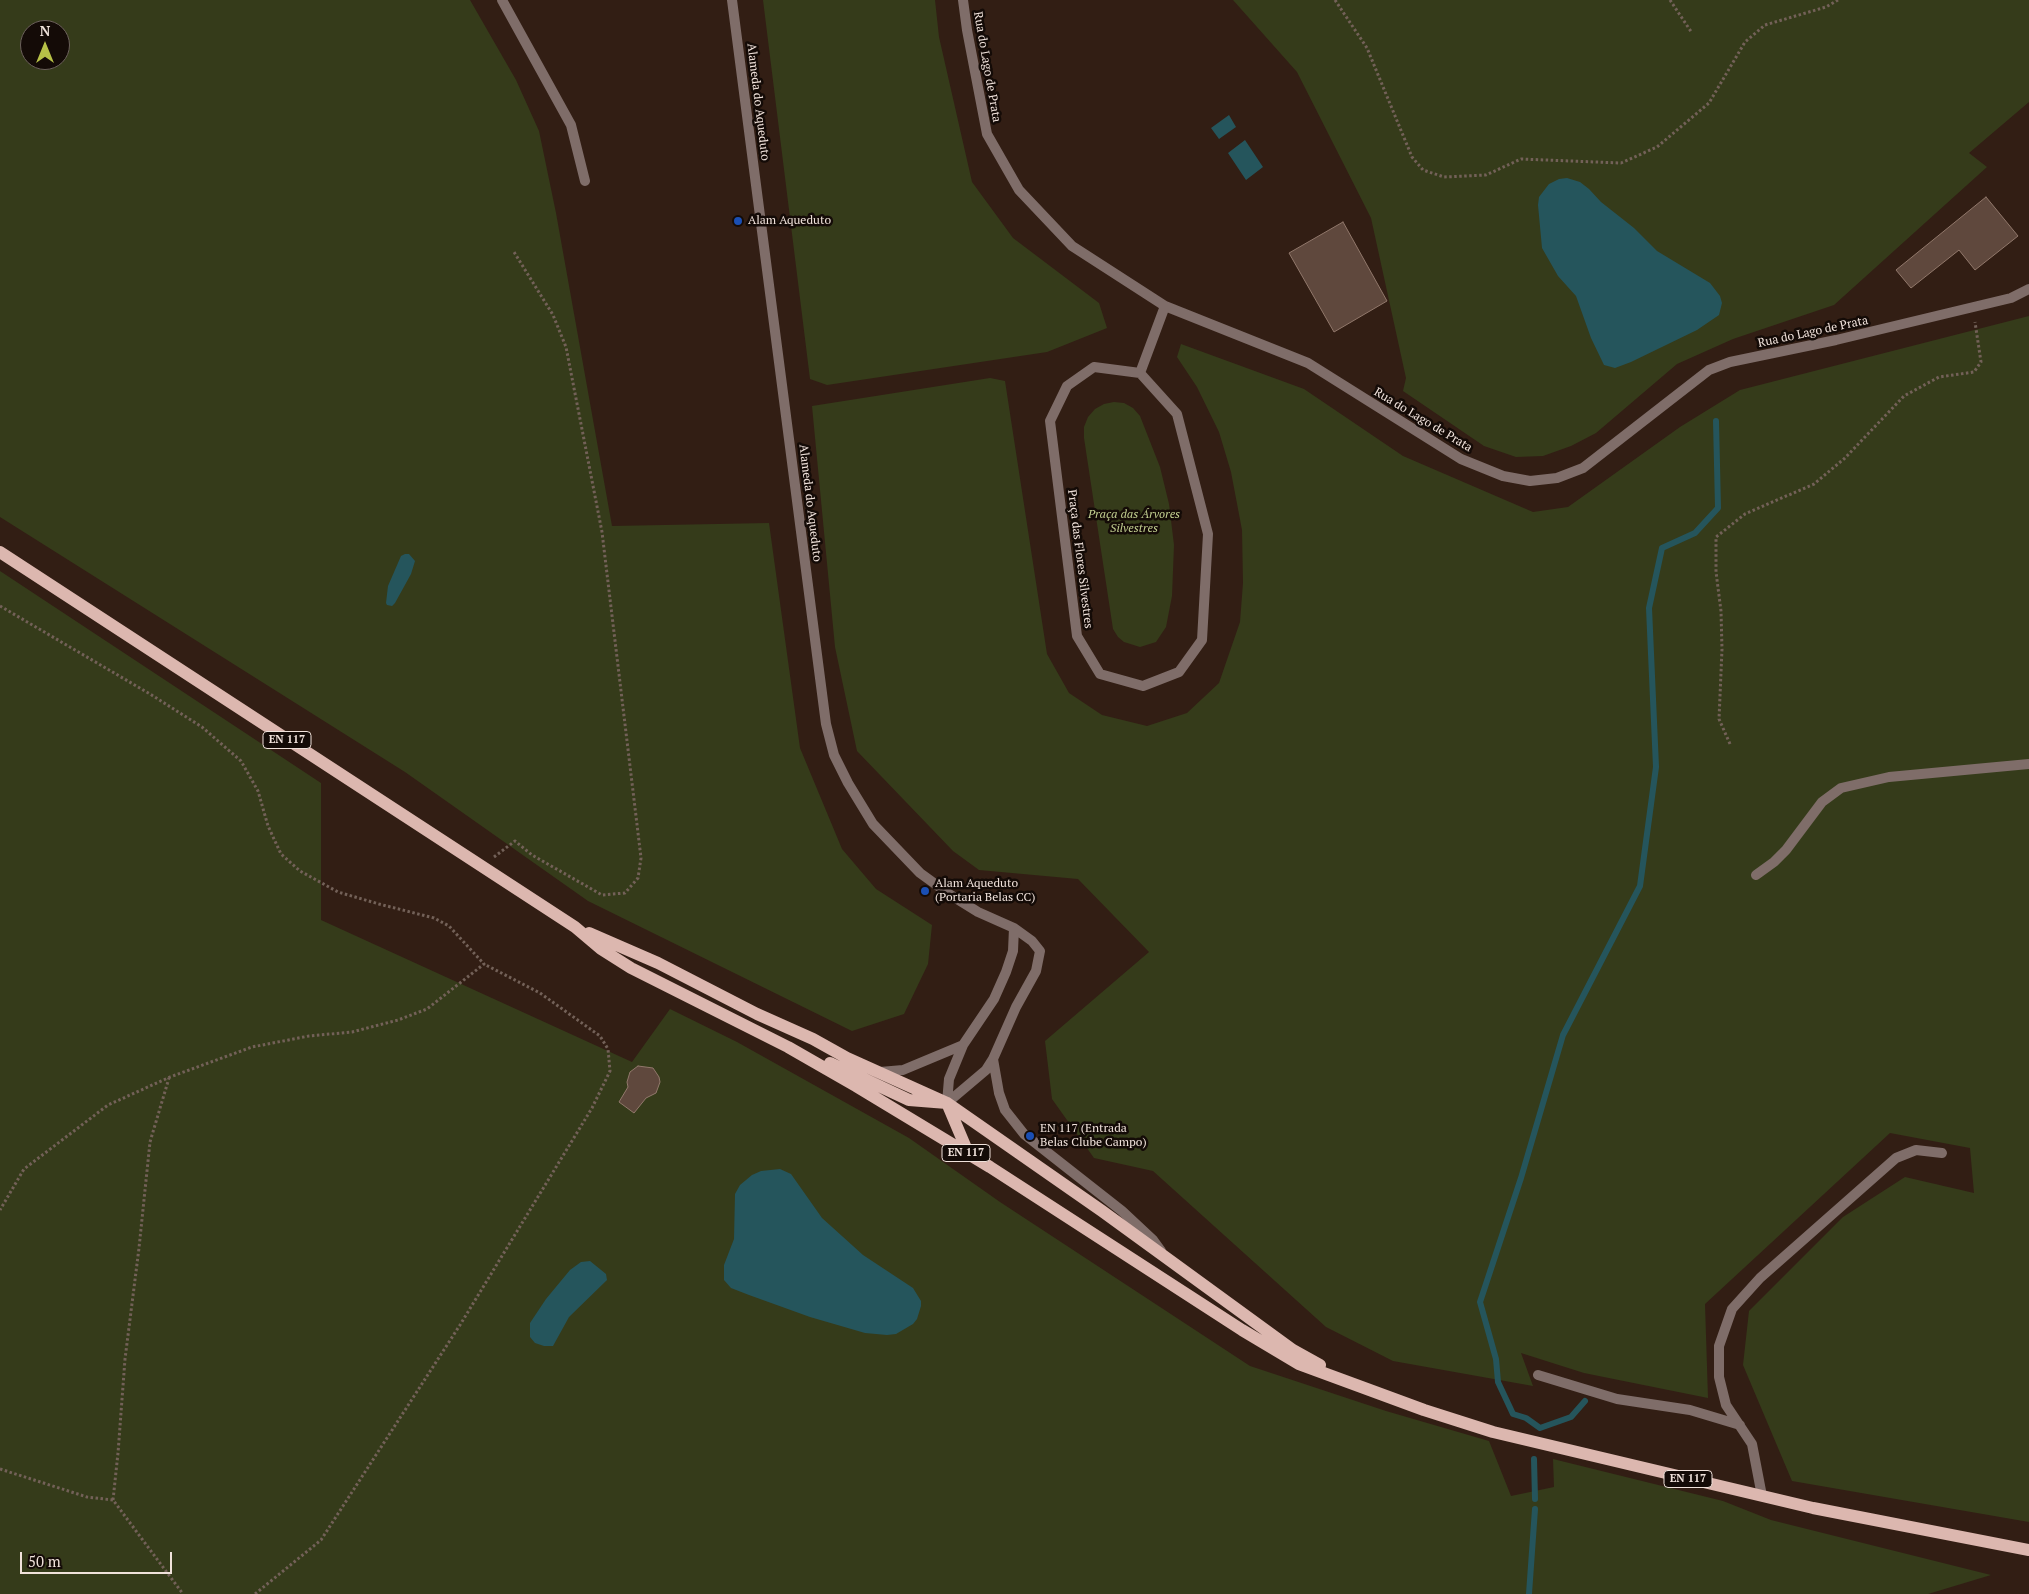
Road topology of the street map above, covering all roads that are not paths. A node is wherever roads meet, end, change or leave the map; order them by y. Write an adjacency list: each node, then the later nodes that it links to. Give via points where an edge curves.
1 (502, 0): 4 (street, via 571,124)
2 (732, 0): 12 (street, Alameda do Aqueduto, via 825,714 834,755 873,824 920,873 978,912)
3 (963, 0): 6 (street, Rua do Lago de Prata, via 987,134 1019,190 1072,246)
4 (585, 181)
5 (2029, 289): 6 (street, Rua do Lago de Prata, via 2011,298 1730,362 1709,370 1582,468 1557,478 1530,481 1503,476 1461,459 1308,363)
6 (1165, 306): 7 (street)
7 (1140, 373): 7 (street, Praça das Flores Silvestres, via 1176,414 1208,534 1202,640 1179,672 1144,686 1100,674 1077,636 1050,421 1067,386 1094,367)
8 (0, 552): 11 (main road, EN 117)
9 (2029, 764): 10 (street, via 1889,777 1841,788 1822,802 1786,850)
10 (1756, 875)
11 (575, 927): 14 (main road, EN 117, via 631,968); 16 (main road, EN 117)
12 (1014, 928): 13 (street, via 1013,951 1006,972 994,999); 15 (street, Alameda do Aqueduto, via 1040,951 1036,971)
13 (962, 1045): 16 (street, via 903,1070); 17 (street, via 949,1079)
14 (788, 1047): 17 (main road, via 909,1100); 19 (main road, EN 117)
15 (993, 1059): 17 (street, Alameda do Aqueduto, via 986,1070); 20 (street, via 1005,1110 1024,1134 1122,1210 1153,1240)
16 (880, 1072): 17 (main road, EN 117)
17 (947, 1103): 19 (main road); 20 (main road, EN 117)
18 (1942, 1153): 23 (street, via 1916,1150 1896,1158 1760,1278 1732,1309 1719,1346 1719,1377 1726,1405)
19 (969, 1155): 22 (main road, EN 117, via 1242,1330 1299,1364)
20 (1164, 1256): 22 (main road, EN 117, via 1293,1350)
21 (1538, 1376): 23 (street, via 1617,1400 1690,1410)
22 (1352, 1385): 24 (main road, EN 117, via 1493,1432)
23 (1740, 1425): 24 (street, via 1752,1444)
24 (1762, 1496): 25 (main road, EN 117)
25 (2029, 1550)

